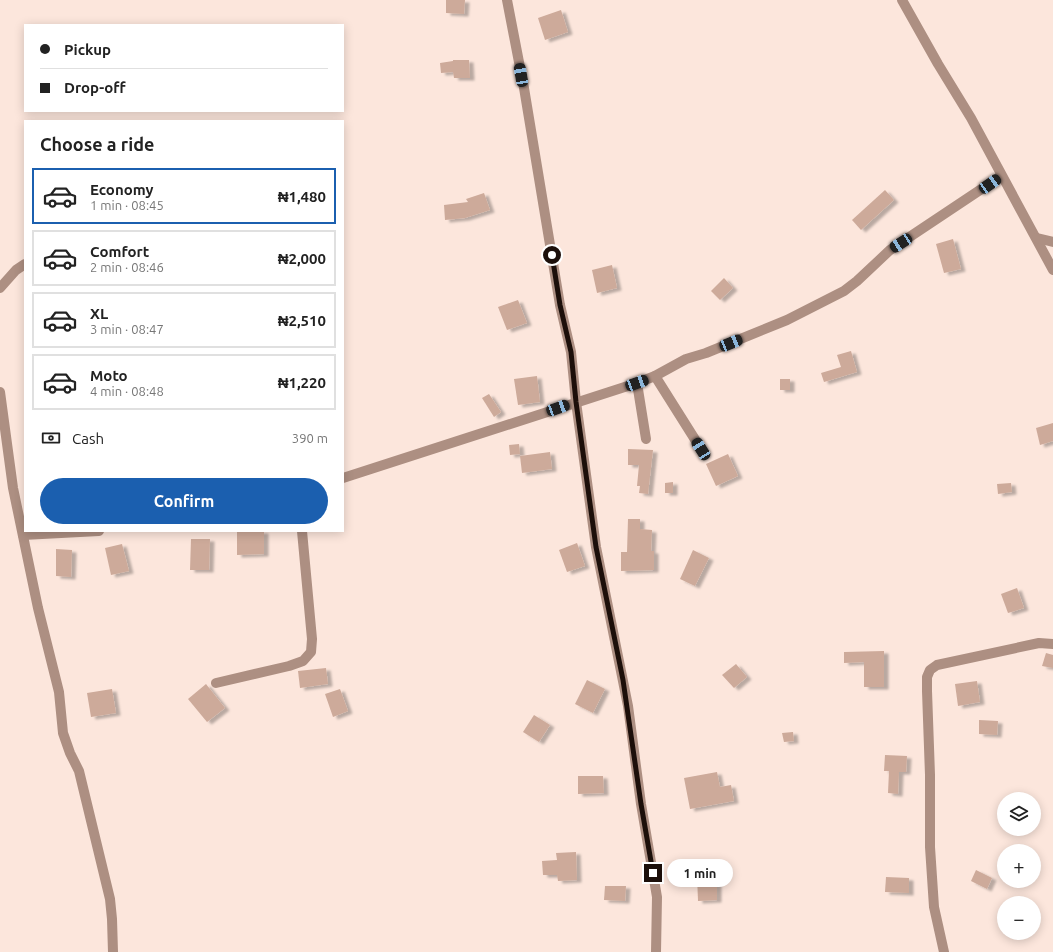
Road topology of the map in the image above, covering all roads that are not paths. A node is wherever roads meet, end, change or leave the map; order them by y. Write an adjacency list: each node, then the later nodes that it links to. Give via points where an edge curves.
1 (507, 0): 12 (street, via 560,305 571,352)
2 (902, 0): 3 (street, via 971,118)
3 (1001, 176): 4 (street); 9 (street, via 890,250 844,291 787,320 686,359)
4 (1036, 238): 5 (street); 7 (street)
5 (1053, 242)
6 (24, 265): 8 (street)
7 (1053, 270)
8 (0, 288)
9 (656, 376): 10 (street); 14 (street)
10 (637, 383): 12 (street); 13 (street)
11 (0, 392): 18 (street, via 12,488)
12 (576, 402): 15 (street); 22 (street, via 596,547 626,700 657,897)
13 (646, 439)
14 (701, 449)
15 (344, 478)
16 (80, 532): 18 (street)
17 (302, 532): 20 (street, via 311,652 303,661 289,666)
18 (22, 535): 21 (street, via 59,692 63,733 79,770 110,899)
19 (1053, 644): 23 (street, via 1039,643 937,666 930,670 927,677 930,847 934,907)
20 (216, 683)
21 (113, 952)
22 (656, 952)
23 (944, 952)

